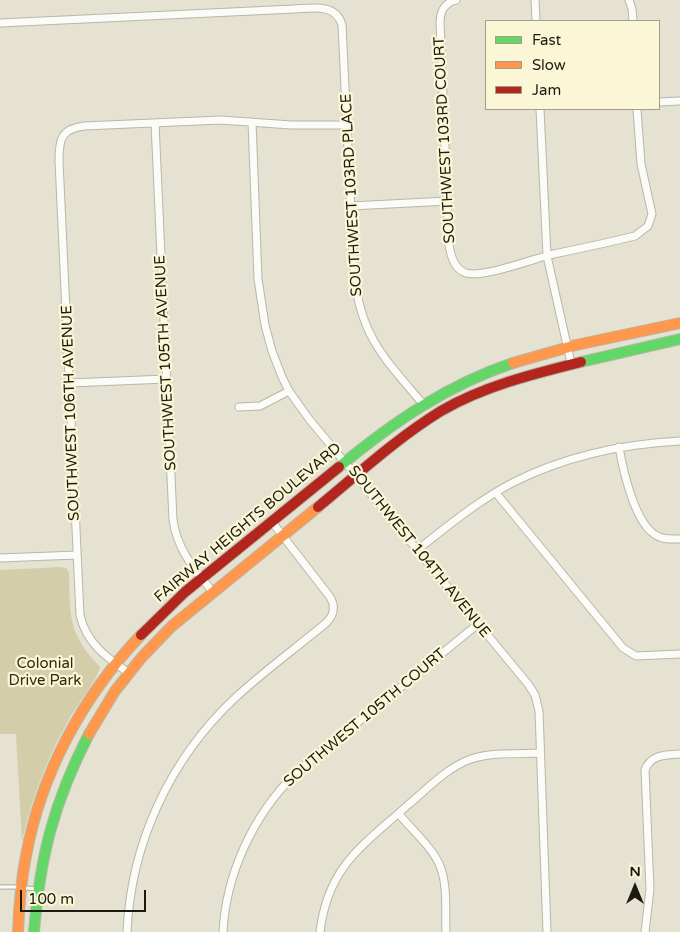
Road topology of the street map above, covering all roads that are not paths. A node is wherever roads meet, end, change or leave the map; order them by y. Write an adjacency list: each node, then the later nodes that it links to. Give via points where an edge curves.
1 (456, 0): 14 (street, SOUTHWEST 103RD COURT, via 444,6 440,14)
2 (535, 0): 4 (street)
3 (629, 0): 5 (street)
4 (536, 20)
5 (633, 20)
6 (0, 23): 13 (street, SOUTHWEST 103RD PLACE, via 321,8 335,13 342,25)
7 (680, 100): 8 (street)
8 (660, 102)
9 (540, 110): 16 (street)
10 (637, 110): 16 (street, via 641,164 652,210 645,230 636,236)
11 (252, 122): 12 (street); 13 (street); 23 (street, SOUTHWEST 104TH AVENUE, via 256,235 264,325)
12 (155, 123): 21 (street, SOUTHWEST 105TH AVENUE); 22 (street, SOUTHWEST 106TH AVENUE, via 72,128 60,144)
13 (348, 125): 15 (street, SOUTHWEST 103RD PLACE)
14 (448, 202): 15 (street); 16 (street, SOUTHWEST 103RD COURT, via 450,251 462,271 477,274)
15 (351, 206): 24 (street, SOUTHWEST 103RD PLACE, via 354,274 362,316 380,352)
16 (547, 256): 19 (street)
17 (680, 323): 19 (street, FAIRWAY HEIGHTS BOULEVARD)
18 (680, 339): 20 (street, FAIRWAY HEIGHTS BOULEVARD)
19 (568, 348): 20 (street); 24 (street, FAIRWAY HEIGHTS BOULEVARD, via 488,372)
20 (572, 363): 29 (street, FAIRWAY HEIGHTS BOULEVARD, via 515,379 459,403 406,434)
21 (166, 379): 22 (street); 37 (street, SOUTHWEST 105TH AVENUE, via 174,525 178,541)
22 (70, 383): 35 (street, SOUTHWEST 106TH AVENUE)
23 (289, 391): 25 (street, via 260,406); 28 (street, SOUTHWEST 104TH AVENUE)
24 (423, 404): 28 (street, FAIRWAY HEIGHTS BOULEVARD)
25 (239, 407)
26 (680, 441): 27 (street)
27 (619, 447): 30 (street, via 559,464); 33 (street, via 632,498 647,527 660,537)
28 (345, 462): 29 (street, SOUTHWEST 104TH AVENUE); 31 (street, FAIRWAY HEIGHTS BOULEVARD)
29 (356, 474): 32 (street, FAIRWAY HEIGHTS BOULEVARD); 34 (street, SOUTHWEST 104TH AVENUE)
30 (496, 493): 34 (street); 40 (street, via 628,652 639,656)
31 (272, 522): 32 (street); 37 (street, FAIRWAY HEIGHTS BOULEVARD)
32 (281, 535): 38 (street, FAIRWAY HEIGHTS BOULEVARD); 51 (street, via 328,594 334,605 333,613 326,623 231,702 179,765 144,840 132,885)
33 (680, 539)
34 (417, 550): 39 (street, SOUTHWEST 104TH AVENUE)
35 (77, 555): 36 (street); 41 (street, SOUTHWEST 106TH AVENUE, via 83,626 94,644)
36 (0, 558)
37 (202, 579): 38 (street, SOUTHWEST 105TH AVENUE); 41 (street, FAIRWAY HEIGHTS BOULEVARD, via 151,624)
38 (212, 591): 42 (street, FAIRWAY HEIGHTS BOULEVARD, via 166,632)
39 (478, 624): 43 (street, SOUTHWEST 104TH AVENUE, via 535,695); 52 (street, SOUTHWEST 105TH COURT, via 295,774 277,794 257,822 241,855 230,887)
40 (680, 654)
41 (115, 664): 42 (street, SOUTHWEST 106TH AVENUE); 47 (street, FAIRWAY HEIGHTS BOULEVARD, via 76,722 50,776 32,831)
42 (129, 673): 48 (street, FAIRWAY HEIGHTS BOULEVARD, via 94,724 66,779 48,835)
43 (540, 753): 45 (street, via 493,755 466,761 447,772); 55 (street, SOUTHWEST 104TH AVENUE)
44 (680, 754): 56 (street, via 660,756 645,770 650,889)
45 (399, 814): 53 (street, via 361,845 342,869 331,887); 54 (street, via 440,865)
46 (0, 888): 47 (lane)
47 (21, 888): 48 (lane); 49 (street, FAIRWAY HEIGHTS BOULEVARD)
48 (37, 890): 50 (street, FAIRWAY HEIGHTS BOULEVARD)
49 (18, 932)
50 (34, 932)
51 (127, 932)
52 (223, 932)
53 (320, 932)
54 (446, 932)
55 (547, 932)
56 (645, 932)

